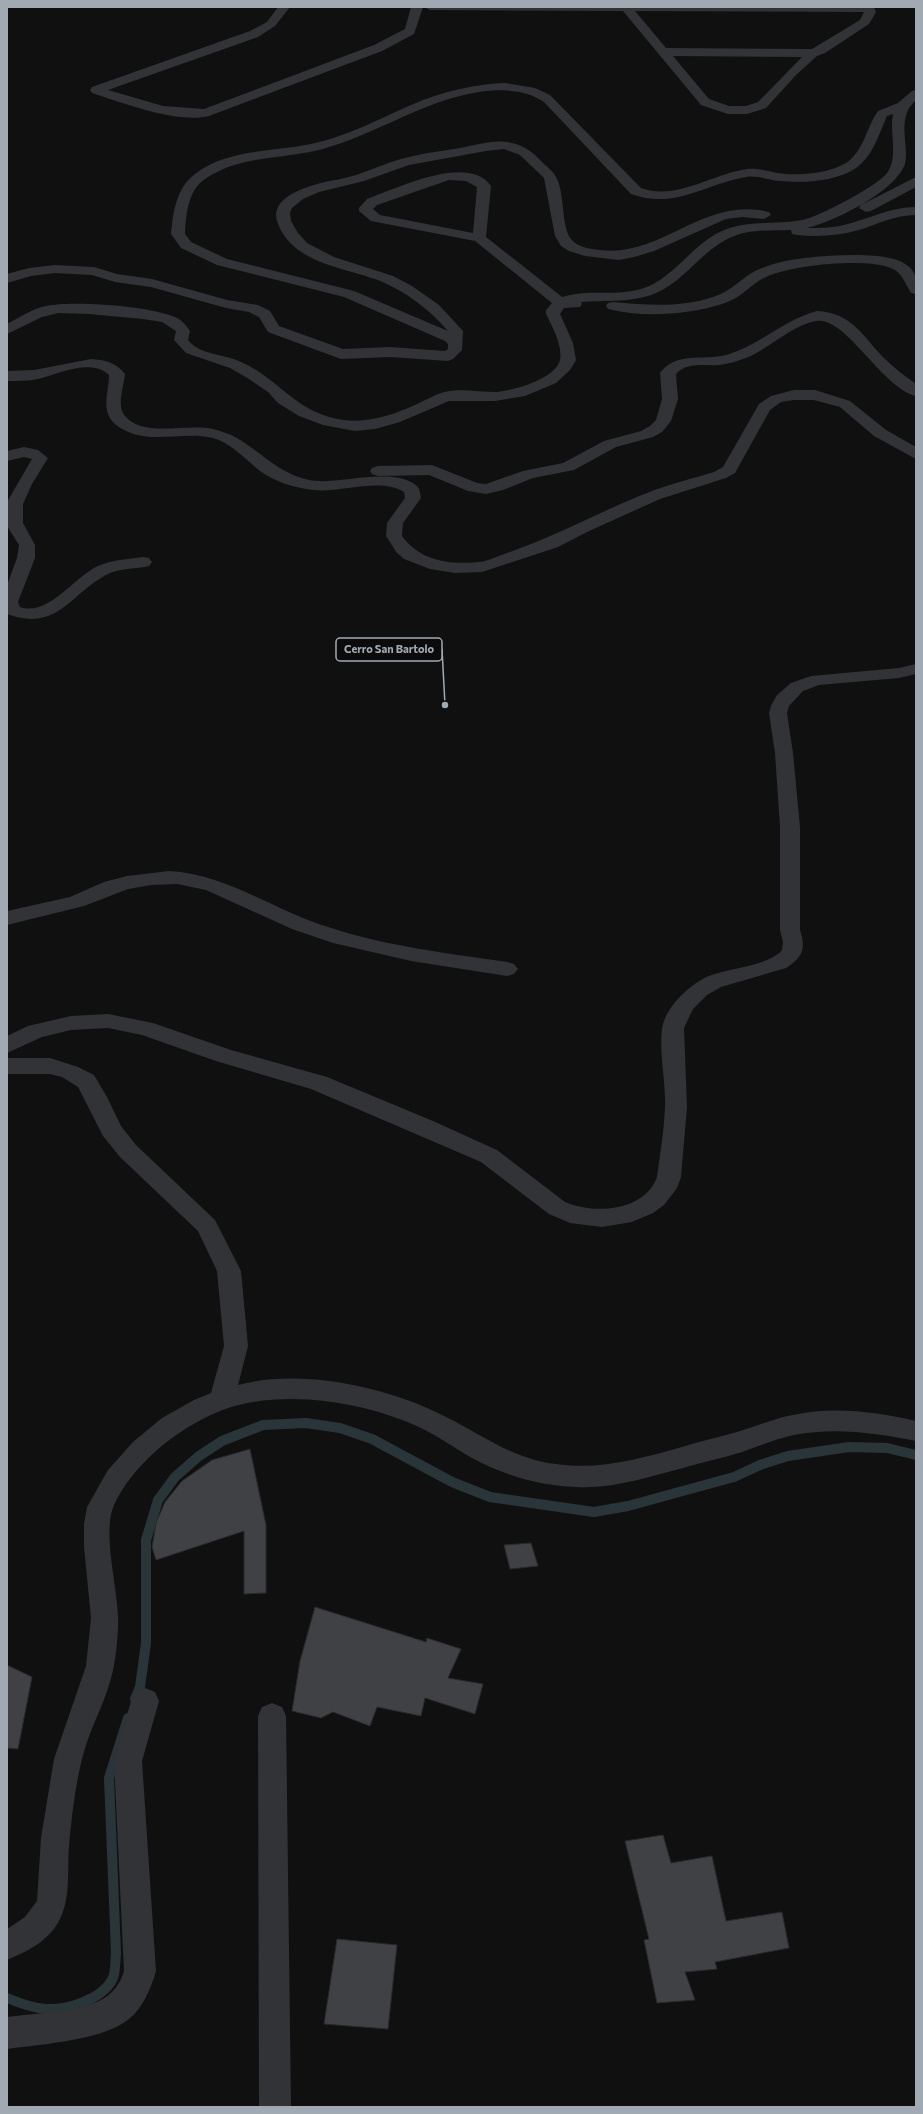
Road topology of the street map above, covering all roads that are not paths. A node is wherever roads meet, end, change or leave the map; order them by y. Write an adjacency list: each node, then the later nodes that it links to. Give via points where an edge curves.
1 (284, 7): 2 (street, via 271,24 254,34 96,90 154,108 181,113 205,112 378,48 410,31)
2 (416, 7)
3 (430, 7): 5 (street)
4 (868, 8): 5 (street); 7 (street, via 870,12 865,22)
5 (627, 9): 6 (street)
6 (664, 52): 7 (street); 7 (street, via 705,102 728,110 747,110 762,105)
7 (813, 53)
8 (916, 94): 9 (street)
9 (902, 106): 12 (street, via 899,116 899,163 892,175 878,188); 19 (street, via 882,114 861,156 843,169 822,175 796,177 749,173 664,196 646,195 636,191 546,98 521,89 500,87 478,88 460,93 418,107 326,145 229,162 193,181 180,211 178,234 186,245 222,262 350,294 433,329)
10 (916, 181): 12 (street, via 897,194 857,212 829,222)
11 (916, 211): 13 (street, via 898,212 854,227 825,233)
12 (806, 224): 13 (street); 19 (street, via 778,216 758,214 723,216 695,226 642,252 613,256 583,251 568,244 560,236 551,178 521,150 500,145 402,163 365,177 308,191 286,206 283,217 285,223 292,235 305,248 337,264 389,280 414,293 445,318 456,331)
13 (773, 226): 17 (street, via 748,228 721,236 648,292 573,299)
14 (479, 238): 14 (street, via 376,218 368,214 366,208 372,202 437,178 472,178 484,186); 17 (street)
15 (7, 279): 19 (street, via 42,270 69,268 152,283 226,304 253,308 265,314 273,328 282,334 341,354 390,352 441,357 453,353)
16 (916, 290): 17 (street, via 899,266 878,259 862,258 791,266 766,272 753,278 740,291 691,307 649,309)
17 (560, 303): 18 (street, via 553,314 568,354 566,365 558,373 532,389 518,394 500,397 469,394 448,396 396,419 368,426 345,425 310,416 283,400 263,381 250,373 186,347 181,340 184,331 167,319 60,309 31,316)
18 (7, 330)
19 (456, 343)
20 (7, 376): 24 (street, via 37,375 80,364 104,365 117,374 113,408 115,414 127,425 149,432 200,432 221,436 238,444)
21 (916, 391): 24 (street, via 880,362 845,323 832,318 815,317 801,320 745,354 725,360 675,366 668,373 670,399 663,421 656,429 610,444 568,467 529,474 486,489 474,488 438,472 422,469)
22 (916, 454): 24 (street, via 880,433 845,404 836,400 805,394 784,396 764,407 732,466 720,475 654,496 552,543 482,567 469,568 430,564 410,554 397,543 394,536 395,523 414,494 402,483 386,481 319,486)
23 (7, 456): 25 (street, via 25,452 40,458 9,505 9,522 27,545 26,558 9,602 12,610 24,615 41,614 103,570)
24 (283, 478)
25 (142, 562)
26 (916, 669): 29 (street, via 899,673 817,680 797,688 780,706 778,713 790,827 790,930 794,946 791,953 780,963 758,971 722,978 706,985 684,1005 677,1016 673,1028 676,1107 670,1177 656,1199 632,1213 602,1218 570,1214 557,1208 489,1156 426,1126 319,1083 224,1056 145,1028 108,1021 71,1023 36,1031)
27 (7, 918): 28 (street, via 73,903 137,879 176,878 209,884 264,907 290,922 334,937 421,956)
28 (507, 969)
29 (7, 1044)
30 (7, 1066): 31 (street, via 50,1066 70,1072 86,1081 96,1096 111,1130 128,1151 208,1226 229,1271 236,1346)
31 (222, 1399): 32 (street, via 269,1389 340,1394 374,1401 433,1422 507,1462 534,1471 562,1476 614,1475 638,1470 798,1424 856,1422); 35 (street, via 193,1412 166,1429 142,1449 118,1477 99,1509 97,1557 105,1609 101,1656 97,1681 70,1749 60,1808 52,1901 47,1914 37,1926 25,1937)
32 (916, 1430)
33 (145, 1701): 36 (street, via 128,1761 140,1971 135,1988 117,2009 89,2021)
34 (272, 1716): 37 (street)
35 (7, 1945)
36 (7, 2033)
37 (275, 2107)

